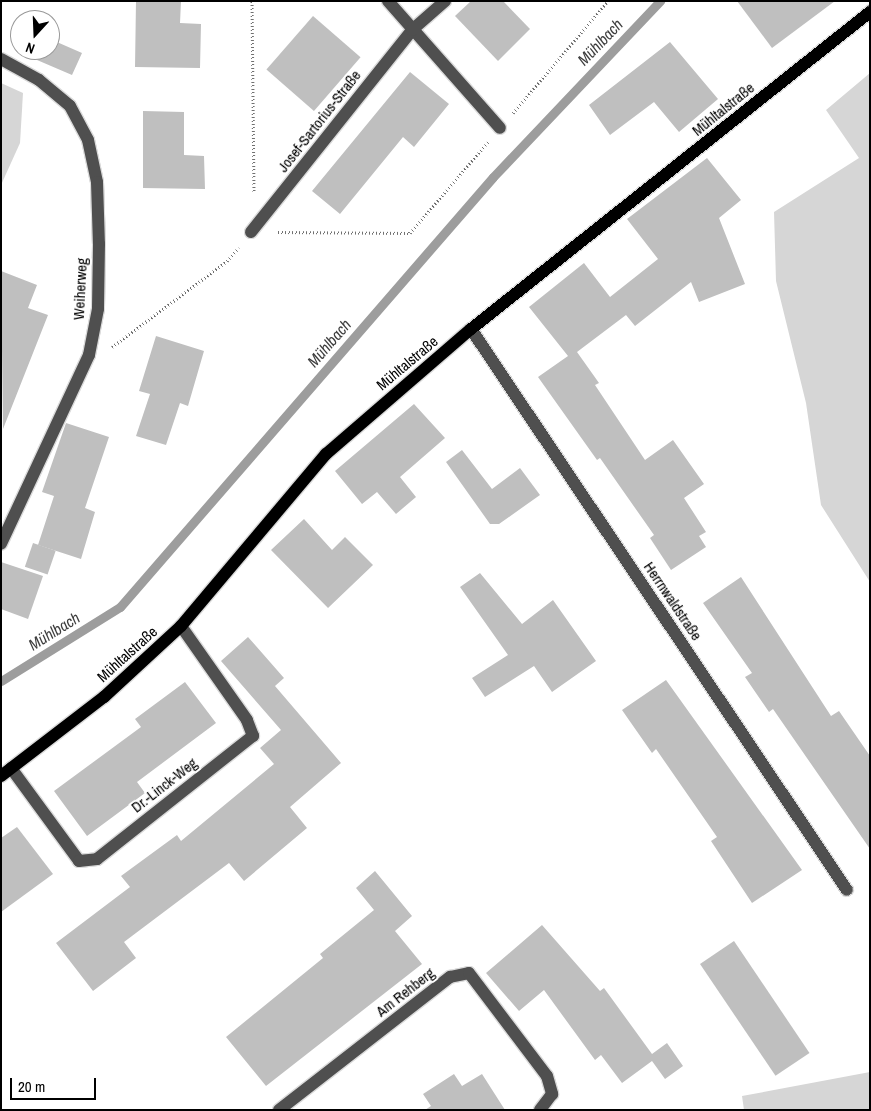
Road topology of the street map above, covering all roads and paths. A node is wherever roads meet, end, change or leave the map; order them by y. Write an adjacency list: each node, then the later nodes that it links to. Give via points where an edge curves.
1 (252, 1): 9 (path, via 255,183)
2 (388, 1): 6 (street)
3 (445, 1): 6 (street, Josef-Sartorius-Straße)
4 (608, 1): 8 (path)
5 (870, 12): 10 (main road, Mühltalstraße)
6 (412, 30): 8 (street); 9 (street, Josef-Sartorius-Straße)
7 (1, 59): 11 (street, Weiherweg, via 39,80 70,106 88,140 97,182 99,244 98,309)
8 (500, 128): 9 (path, via 410,233)
9 (251, 232): 11 (path, via 219,267 104,353)
10 (471, 329): 13 (main road, Mühltalstraße, via 326,454); 15 (street, Herrnwaldstraße)
11 (89, 355): 12 (street, Weiherweg)
12 (1, 544)
13 (181, 626): 14 (main road, Mühltalstraße, via 104,697); 14 (street, Dr.-Linck-Weg, via 247,720 253,736 97,859 79,861)
14 (6, 772)
15 (848, 890)
16 (279, 1110): 17 (street, Am Rehberg, via 450,977 468,972 547,1076 552,1094)
17 (540, 1110)

